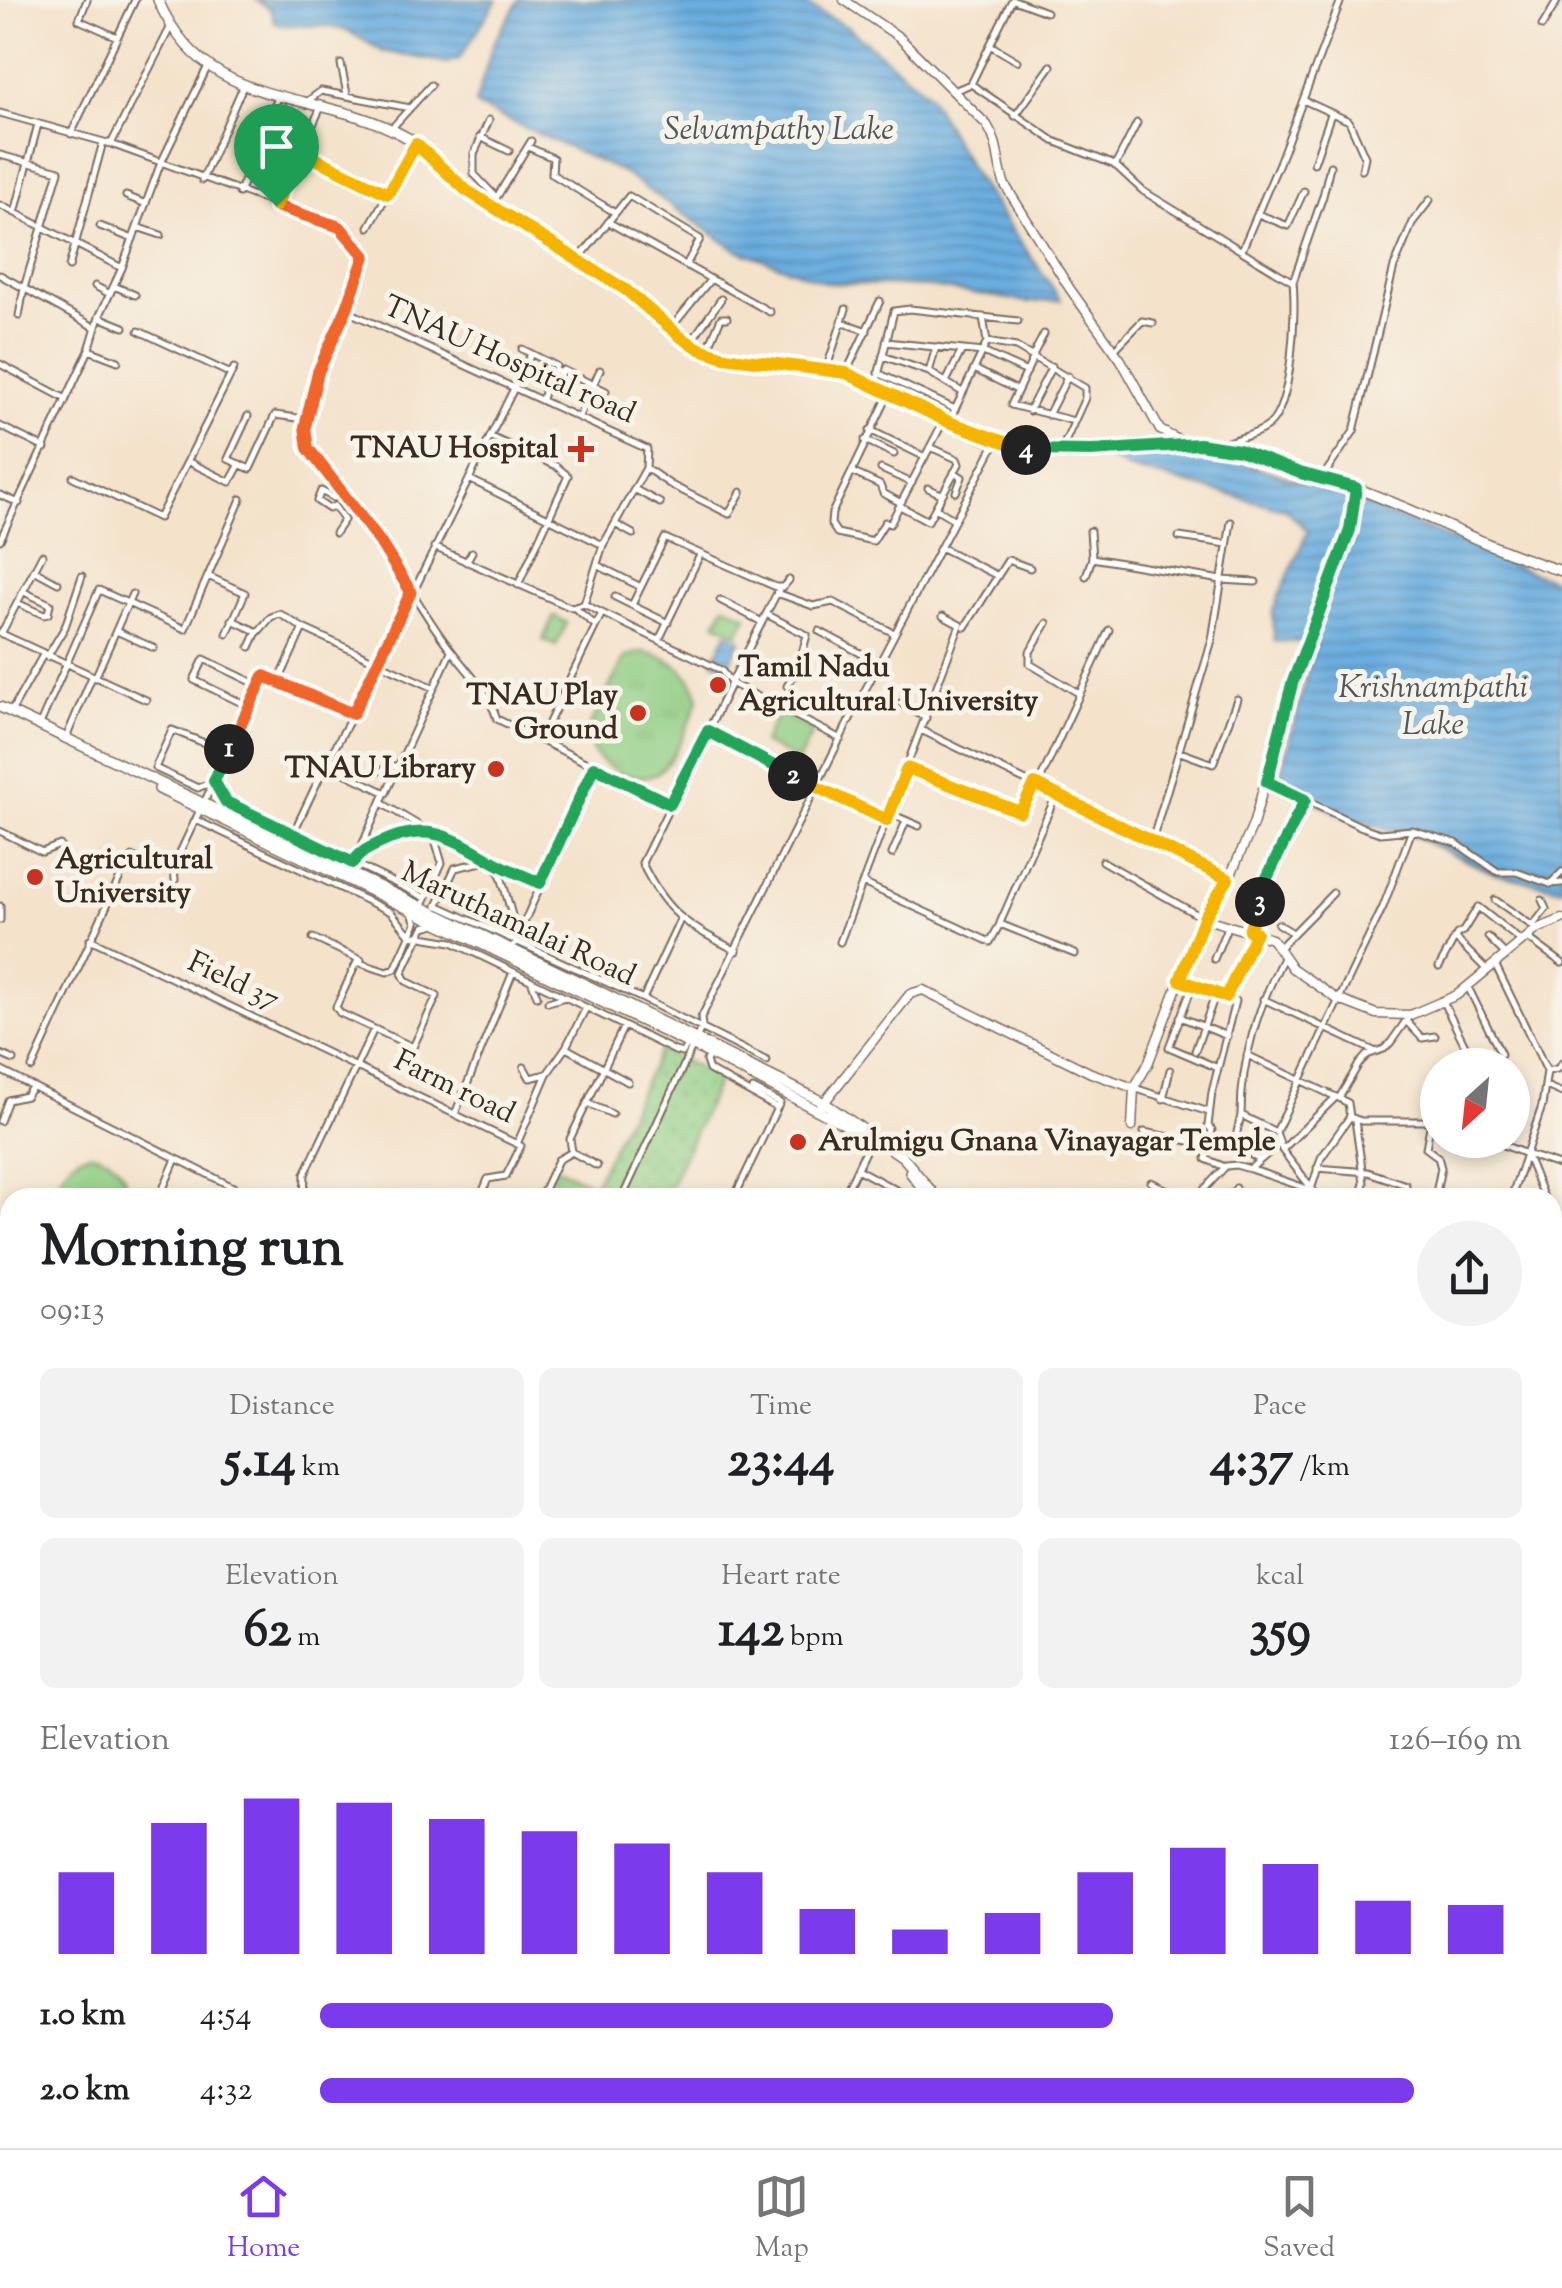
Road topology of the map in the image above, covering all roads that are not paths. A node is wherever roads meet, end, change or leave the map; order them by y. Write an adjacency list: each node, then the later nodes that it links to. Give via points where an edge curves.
1 (87, 0): 11 (street, via 79,20)
2 (134, 0): 11 (street)
3 (158, 0): 10 (main road)
4 (844, 0): 20 (street, via 900,37)
5 (1013, 0): 6 (street, via 1043,11); 12 (street)
6 (1043, 0)
7 (1341, 0): 23 (street)
8 (1558, 0): 9 (street)
9 (1542, 26)
10 (170, 28): 16 (main road); 36 (street)
11 (117, 38): 34 (street)
12 (990, 45): 13 (street); 18 (street)
13 (1017, 61)
14 (341, 64): 21 (street)
15 (1051, 66): 29 (street)
16 (207, 68): 17 (main road); 43 (street)
17 (244, 84): 22 (main road); 47 (street)
18 (971, 84): 20 (street); 29 (street)
19 (431, 86): 26 (street)
20 (956, 90): 106 (street, via 997,140 1005,186)
21 (347, 94): 24 (street, via 321,91); 26 (street)
22 (280, 96): 24 (main road); 49 (street)
23 (1304, 100): 28 (street); 59 (street)
24 (306, 103): 25 (main road)
25 (320, 107): 33 (main road); 38 (street)
26 (410, 108): 33 (street)
27 (0, 113): 32 (street)
28 (1331, 114): 42 (street); 46 (street, via 1356,131)
29 (1015, 116): 44 (street, via 1054,141)
30 (489, 120): 35 (street)
31 (1137, 123): 44 (street)
32 (38, 124): 34 (street); 41 (street)
33 (390, 130): 37 (main road)
34 (70, 134): 36 (street)
35 (480, 137): 39 (street); 53 (street, via 474,174)
36 (107, 143): 43 (street); 67 (street)
37 (416, 144): 50 (street); 53 (main road, via 466,190)
38 (300, 151): 50 (street); 56 (street)
39 (509, 151)
40 (0, 155): 41 (street)
41 (28, 162): 58 (street); 63 (street, via 59,171)
42 (1314, 162)
43 (160, 165): 47 (street); 54 (street)
44 (1116, 166): 68 (street, via 1144,191)
45 (1330, 166): 75 (street)
46 (1362, 170)
47 (202, 180): 49 (street)
48 (1304, 191): 59 (street, via 1288,226)
49 (239, 193): 56 (street)
50 (388, 194): 64 (street)
51 (126, 196): 54 (street)
52 (1430, 200): 162 (street, via 1394,266 1354,431)
53 (494, 201): 57 (street, via 530,144 552,158 552,174); 69 (main road)
54 (146, 204): 62 (street)
55 (0, 205): 58 (street)
56 (276, 206): 83 (street, via 340,227 365,256)
57 (616, 212): 60 (street); 70 (street, via 629,196 700,239)
58 (15, 213): 63 (street)
59 (1257, 214): 68 (street)
60 (608, 222): 69 (street); 70 (street)
61 (100, 226): 66 (street)
62 (138, 227): 65 (street); 66 (street)
63 (44, 228): 67 (street); 78 (street)
64 (369, 228)
65 (161, 235)
66 (133, 238): 72 (street)
67 (76, 244): 71 (street); 72 (street)
68 (1242, 250): 75 (street)
69 (580, 260): 95 (main road)
70 (686, 265): 74 (street)
71 (69, 267)
72 (122, 268): 77 (street)
73 (0, 276): 78 (street)
74 (710, 280): 85 (street); 95 (street)
75 (1293, 282): 148 (street, via 1296,314 1277,413 1263,429)
76 (95, 286): 79 (street)
77 (114, 286): 79 (street); 80 (street)
78 (24, 288): 86 (street); 94 (street)
79 (110, 294): 87 (street)
80 (135, 295)
81 (721, 299): 101 (street)
82 (880, 301): 97 (street)
83 (347, 308): 126 (street, TNAU Hospital road); 139 (street, via 318,372)
84 (846, 308): 91 (street)
85 (770, 312)
86 (19, 316)
87 (98, 317): 93 (street); 94 (street)
88 (983, 317): 90 (street); 99 (street, via 894,311); 100 (street)
89 (726, 318): 107 (street)
90 (1018, 320)
91 (842, 322): 97 (street); 117 (street)
92 (1153, 323): 106 (street, via 1142,321)
93 (124, 327)
94 (96, 328): 104 (street)
95 (671, 328): 101 (main road)
96 (139, 331): 154 (street, via 232,371)
97 (867, 331): 120 (street)
98 (1044, 334): 111 (street)
99 (886, 342): 102 (street); 110 (street)
100 (988, 342): 108 (street); 111 (street)
101 (690, 343): 107 (main road)
102 (936, 347): 105 (street); 118 (street)
103 (522, 349): 109 (street)
104 (89, 350): 112 (street); 132 (street)
105 (962, 350): 108 (street); 124 (street)
106 (1114, 350): 147 (street, via 1160,430)
107 (707, 352): 117 (main road)
108 (983, 352): 115 (street); 119 (street)
109 (530, 356): 125 (street); 126 (street)
110 (883, 356): 118 (street); 121 (street)
111 (1034, 356): 114 (street); 119 (street)
112 (118, 361)
113 (0, 364): 132 (street)
114 (1052, 366): 122 (street); 135 (street)
115 (974, 369): 128 (street); 130 (street)
116 (600, 370): 125 (street)
117 (826, 370): 120 (main road)
118 (928, 372): 124 (street)
119 (1026, 372): 128 (street)
120 (846, 373): 127 (main road)
121 (878, 374): 127 (street); 134 (street)
122 (1068, 376): 136 (street); 141 (street, via 1085,388)
123 (543, 378): 133 (street)
124 (946, 382): 130 (street)
125 (593, 384): 129 (street); 138 (street)
126 (514, 386): 133 (street, TNAU Hospital road); 144 (street)
127 (875, 387): 131 (main road)
128 (1018, 390): 135 (street, via 1011,405)
129 (606, 391)
130 (963, 392): 134 (street)
131 (889, 394): 140 (main road); 143 (street)
132 (66, 399): 150 (street)
133 (542, 399): 138 (street, TNAU Hospital road)
134 (955, 409): 140 (street)
135 (1029, 412): 136 (street)
136 (1048, 415): 141 (street)
137 (248, 416): 155 (street, via 228,458)
138 (578, 416): 156 (street, TNAU Hospital road, via 647,449)
139 (306, 419): 155 (street, via 275,416 250,469); 170 (street, via 308,448)
140 (947, 421): 146 (main road); 149 (street)
141 (1074, 421): 151 (street)
142 (0, 426): 150 (street)
143 (870, 430): 145 (street); 153 (street)
144 (490, 436): 161 (street); 179 (street, via 568,476)
145 (866, 440): 152 (street); 159 (street)
146 (996, 442): 151 (main road); 180 (street)
147 (1186, 444): 148 (main road); 151 (main road)
148 (1217, 446): 162 (main road)
149 (930, 447): 153 (street); 158 (street, via 957,459)
150 (45, 448): 174 (street)
151 (1061, 451)
152 (894, 454)
153 (925, 457): 163 (street)
154 (188, 462): 155 (street, via 230,482); 160 (street, via 159,518)
155 (240, 464)
156 (646, 468): 166 (street, TNAU Hospital road); 167 (street, via 729,514)
157 (881, 470): 163 (street)
158 (954, 472): 168 (street, via 962,477); 171 (street)
159 (854, 473): 176 (street, via 880,484); 176 (street, via 832,512 837,533 873,541)
160 (73, 477)
161 (468, 479): 179 (street); 190 (street)
162 (1322, 479): 165 (main road)
163 (912, 483): 176 (street)
164 (928, 488): 171 (street)
165 (1356, 488): 200 (main road); 276 (street, via 1350,530 1292,684)
166 (634, 489): 175 (street); 182 (street, TNAU Hospital road)
167 (741, 492)
168 (956, 492)
169 (0, 494): 174 (street)
170 (342, 494): 172 (street); 213 (street)
171 (941, 494): 178 (street)
172 (334, 498): 177 (street); 177 (street, via 322,491 317,501)
173 (241, 500): 202 (street)
174 (19, 502): 187 (street)
175 (660, 503)
176 (900, 504): 178 (street, via 928,521)
177 (334, 506): 184 (street, via 344,520)
178 (936, 508): 180 (street)
179 (548, 518): 189 (street); 209 (street)
180 (956, 520): 191 (street)
181 (1232, 522): 188 (street)
182 (615, 524): 185 (street); 189 (street, TNAU Hospital road)
183 (1090, 531): 195 (street)
184 (335, 532)
185 (633, 534)
186 (1178, 537): 188 (street)
187 (0, 540)
188 (1227, 544): 206 (street)
189 (603, 545): 197 (street, TNAU Hospital road)
190 (434, 547): 196 (street); 213 (street)
191 (941, 547): 203 (street); 238 (street)
192 (472, 552): 196 (street)
193 (42, 555): 199 (street)
194 (700, 556): 210 (street, via 665,538); 211 (street); 227 (street)
195 (1092, 558): 204 (street); 206 (street)
196 (466, 562): 209 (street)
197 (596, 565): 210 (street); 219 (street, TNAU Hospital road)
198 (1030, 568): 203 (street, via 1008,560)
199 (34, 570): 208 (street); 212 (street)
200 (1562, 571)
201 (82, 576): 243 (street, via 65,628)
202 (208, 576): 217 (street, via 185,629); 225 (street, via 245,593)
203 (998, 576): 230 (street)
204 (1086, 576)
205 (789, 580): 211 (street)
206 (1220, 580): 207 (street); 268 (street, via 1212,640)
207 (1256, 582)
208 (58, 583)
209 (518, 586): 221 (street)
210 (640, 586): 220 (street)
211 (778, 590): 223 (street); 238 (street, via 813,606 833,602)
212 (23, 592): 218 (street); 218 (street, via 50,604 48,614)
213 (411, 592): 242 (street); 244 (street)
214 (132, 594): 217 (street)
215 (615, 597): 220 (street)
216 (720, 600): 226 (street)
217 (128, 602): 234 (street); 246 (street, via 99,590)
218 (17, 603): 236 (street)
219 (584, 604): 221 (street); 222 (street)
220 (632, 605): 227 (street)
221 (576, 608): 229 (street)
222 (602, 613): 229 (street); 239 (street)
223 (766, 614): 226 (street); 251 (street, via 807,634)
224 (943, 616): 260 (street, via 960,625)
225 (232, 620): 235 (street); 237 (street)
226 (762, 622): 249 (street)
227 (668, 623): 239 (street)
228 (1047, 623): 253 (street, via 1030,664)
229 (594, 624): 266 (street)
230 (965, 627)
231 (302, 628): 235 (street, via 280,614); 244 (street); 248 (street)
232 (1109, 630): 253 (street)
233 (819, 631): 245 (street)
234 (116, 632): 240 (street); 247 (street)
235 (257, 632): 241 (street)
236 (1, 633): 243 (street)
237 (226, 634)
238 (895, 634): 245 (street)
239 (659, 640): 249 (street, via 721,670)
240 (154, 648)
241 (250, 648)
242 (452, 650): 252 (street); 266 (street, via 480,682 497,719)
243 (45, 656): 246 (street); 258 (street)
244 (379, 661): 252 (street); 259 (street)
245 (880, 664): 265 (street)
246 (68, 666): 247 (street); 261 (street)
247 (93, 677): 254 (street); 264 (street)
248 (280, 681): 250 (street, via 264,676); 259 (street)
249 (730, 683): 263 (street); 265 (street)
250 (258, 685): 257 (street); 257 (street, via 204,659 194,680)
251 (787, 686)
252 (434, 688): 270 (street)
253 (1080, 694): 277 (street)
254 (146, 700)
255 (1237, 700): 268 (street, via 1213,764)
256 (900, 703): 260 (street)
257 (248, 706): 267 (street)
258 (4, 710): 261 (main road, Maruthamalai Road); 284 (main road, Maruthamalai Road)
259 (353, 714): 269 (street)
260 (926, 718): 262 (street)
261 (40, 726): 264 (main road, Maruthamalai Road)
262 (922, 730): 272 (street); 277 (street)
263 (708, 731): 278 (street); 283 (street)
264 (66, 738): 284 (main road, Maruthamalai Road)
265 (841, 738): 278 (street)
266 (540, 742): 271 (street)
267 (227, 752): 275 (street); 275 (street, via 172,730 155,768 198,788)
268 (1180, 752): 293 (street)
269 (326, 764): 279 (street); 292 (street)
270 (397, 766): 273 (street); 274 (street)
271 (594, 767): 283 (street); 304 (street)
272 (907, 768): 277 (street, via 1020,812); 285 (street)
273 (382, 771): 274 (street); 279 (street)
274 (392, 776): 279 (street)
275 (214, 781): 284 (street); 292 (street, via 226,802)
276 (1267, 782): 281 (street); 302 (street)
277 (1037, 785): 280 (street)
278 (817, 788): 285 (street); 335 (street)
279 (387, 789): 282 (street)
280 (1057, 793): 293 (street); 321 (street)
281 (1305, 800): 289 (street, via 1380,833); 324 (street, via 1264,884)
282 (382, 804): 291 (street); 295 (street)
283 (670, 804): 318 (street, via 642,862)
284 (202, 806): 286 (street); 292 (main road, Maruthamalai Road); 313 (main road, Maruthamalai Road)
285 (888, 816): 287 (street); 305 (street)
286 (196, 820): 300 (street); 326 (street, via 391,912)
287 (906, 820): 288 (street); 296 (street)
288 (918, 826)
289 (1412, 830): 307 (street, via 1456,842 1498,872); 355 (street, via 1384,906)
290 (0, 831): 294 (street, via 42,852)
291 (430, 832): 295 (street, via 398,836); 297 (street); 311 (street, via 442,863)
292 (291, 839): 299 (street); 311 (main road, Maruthamalai Road)
293 (1152, 841): 302 (street)
294 (60, 845)
295 (358, 854): 299 (street)
296 (892, 854)
297 (490, 860): 304 (street); 314 (street, via 455,868); 333 (street, via 512,906)
298 (1102, 861): 315 (street)
299 (353, 863): 311 (street)
300 (174, 865): 303 (street); 331 (street, via 165,872 134,857 126,862)
301 (1562, 872): 307 (street)
302 (1228, 879): 315 (street)
303 (175, 880)
304 (540, 883): 333 (street)
305 (862, 883): 321 (street, via 990,942); 334 (street)
306 (1562, 883): 307 (street)
307 (1550, 884)
308 (1333, 893): 325 (street)
309 (1495, 900): 323 (street)
310 (1542, 900): 323 (street, via 1546,909)
311 (424, 903): 314 (main road, Maruthamalai Road)
312 (0, 906): 317 (street)
313 (410, 908): 320 (main road, Maruthamalai Road); 326 (street, via 416,923)
314 (436, 909): 333 (main road, Maruthamalai Road)
315 (1204, 918): 319 (street); 346 (street)
316 (1562, 919): 323 (street)
317 (0, 920)
318 (680, 920): 335 (street); 354 (street)
319 (1228, 923): 324 (street); 339 (street)
320 (440, 924): 328 (street, via 424,927); 368 (main road, Maruthamalai Road)
321 (1000, 924): 337 (street)
322 (1278, 924): 325 (street)
323 (1535, 927): 332 (street)
324 (1252, 931): 336 (street); 351 (street)
325 (1294, 934): 336 (street)
326 (410, 935): 328 (street); 340 (street, via 394,969)
327 (313, 938): 340 (street)
328 (418, 938): 344 (street, via 452,942); 365 (street, via 402,972 406,981 437,996 412,1046)
329 (1455, 938): 332 (street, via 1478,907); 342 (street); 343 (street)
330 (1488, 938): 338 (street)
331 (90, 939): 380 (street, Field 37); 382 (street)
332 (1524, 939): 338 (street); 341 (street)
333 (514, 941): 354 (street); 368 (main road, Maruthamalai Road)
334 (840, 942)
335 (737, 951): 362 (street)
336 (1282, 952): 353 (street); 355 (street, via 1309,983)
337 (1075, 954)
338 (1506, 955): 343 (street)
339 (1214, 959)
340 (361, 960): 365 (street, via 336,1007)
341 (1562, 963)
342 (1438, 967)
343 (1491, 967): 348 (street); 387 (street)
344 (513, 972): 345 (street); 402 (street)
345 (531, 980): 350 (street); 352 (street)
346 (1180, 980): 347 (street); 393 (street)
347 (1192, 984): 349 (street); 359 (street)
348 (1468, 987): 357 (street); 371 (street)
349 (1216, 993): 351 (street); 364 (street)
350 (536, 996)
351 (1226, 997): 366 (street, via 1236,1006)
352 (565, 998): 356 (street); 358 (street)
353 (1262, 998): 363 (street); 376 (street)
354 (643, 999): 362 (street)
355 (1337, 999): 360 (street); 363 (street)
356 (548, 1002)
357 (1443, 1002): 360 (street); 370 (street)
358 (586, 1008): 361 (street); 369 (street)
359 (1180, 1017): 364 (street); 384 (street, via 1169,1047)
360 (1408, 1018): 367 (street, via 1422,1038); 373 (street, via 1384,1049)
361 (624, 1026): 368 (street, via 682,1053); 383 (street)
362 (702, 1026): 368 (street); 378 (street)
363 (1325, 1026): 373 (street); 389 (street)
364 (1203, 1027): 366 (street); 372 (street)
365 (374, 1029): 380 (street, Farm road)
366 (1227, 1036): 384 (street)
367 (1435, 1036)
368 (692, 1042): 375 (main road, Maruthamalai Road); 399 (main road, Maruthamalai Road); 436 (street)
369 (566, 1048): 383 (street); 388 (street)
370 (1466, 1048)
371 (1498, 1048)
372 (1195, 1051)
373 (1374, 1051): 396 (street)
374 (0, 1054): 377 (street)
375 (710, 1054): 399 (main road, Maruthamalai Road); 400 (street, via 709,1070)
376 (1247, 1055): 389 (street); 404 (street)
377 (14, 1060)
378 (767, 1061)
379 (1562, 1063): 387 (street)
380 (356, 1066): 402 (street, Farm road); 433 (street, Farm road)
381 (524, 1067): 388 (street, via 530,1078)
382 (32, 1068)
383 (604, 1068): 390 (street); 398 (street)
384 (1218, 1068): 401 (street)
385 (0, 1070): 392 (street)
386 (1170, 1070): 397 (street)
387 (1547, 1071): 391 (street)
388 (547, 1074): 413 (street)
389 (1300, 1079): 396 (street); 410 (street)
390 (628, 1082)
391 (1546, 1086): 395 (street); 412 (street)
392 (32, 1087): 406 (street, via 26,1096 8,1100); 418 (street)
393 (1134, 1088): 397 (street); 399 (street, via 923,990 910,994); 408 (street)
394 (753, 1089): 400 (street, via 780,1104)
395 (1562, 1092)
396 (1338, 1097): 405 (street); 415 (street)
397 (1163, 1099): 401 (street)
398 (587, 1103): 403 (street); 416 (street, via 570,1139)
399 (821, 1105): 411 (main road, Maruthamalai Road); 441 (main road, Maruthamalai Road, via 903,1157)
400 (776, 1108): 437 (street)
401 (1209, 1112): 414 (street)
402 (456, 1114): 413 (street, Farm road)
403 (612, 1114)
404 (1241, 1115): 410 (street); 422 (street, via 1234,1145)
405 (1352, 1118): 407 (street); 426 (street); 429 (street)
406 (0, 1121)
407 (1420, 1123)
408 (1132, 1127)
409 (1144, 1132): 414 (street)
410 (1276, 1132): 415 (street)
411 (871, 1139): 427 (street); 440 (main road, Maruthamalai Road)
412 (1530, 1142)
413 (517, 1144): 434 (street, Farm road, via 506,1176 488,1179)
414 (1209, 1145): 425 (street, via 1207,1160)
415 (1280, 1147): 422 (street); 445 (street)
416 (572, 1152): 423 (street); 435 (street, via 558,1160)
417 (1530, 1155): 424 (street)
418 (176, 1158): 431 (street); 432 (street)
419 (1438, 1158): 449 (street)
420 (1525, 1158): 450 (street)
421 (1528, 1158): 451 (street)
422 (1260, 1160): 428 (street)
423 (597, 1166)
424 (1562, 1166)
425 (1225, 1167): 428 (street); 443 (street)
426 (1317, 1168): 429 (street); 446 (street)
427 (856, 1169): 438 (street); 439 (street)
428 (1250, 1169): 444 (street)
429 (1362, 1172): 447 (street); 448 (street)
430 (1151, 1182): 442 (street)
431 (163, 1188)
432 (235, 1188)
433 (304, 1188)
434 (484, 1188)
435 (545, 1188)
436 (626, 1188)
437 (739, 1188)
438 (847, 1188)
439 (893, 1188)
440 (925, 1188)
441 (926, 1188)
442 (1164, 1188)
443 (1205, 1188)
444 (1305, 1188)
445 (1310, 1188)
446 (1312, 1188)
447 (1361, 1188)
448 (1406, 1188)
449 (1437, 1188)
450 (1515, 1188)
451 (1540, 1188)

